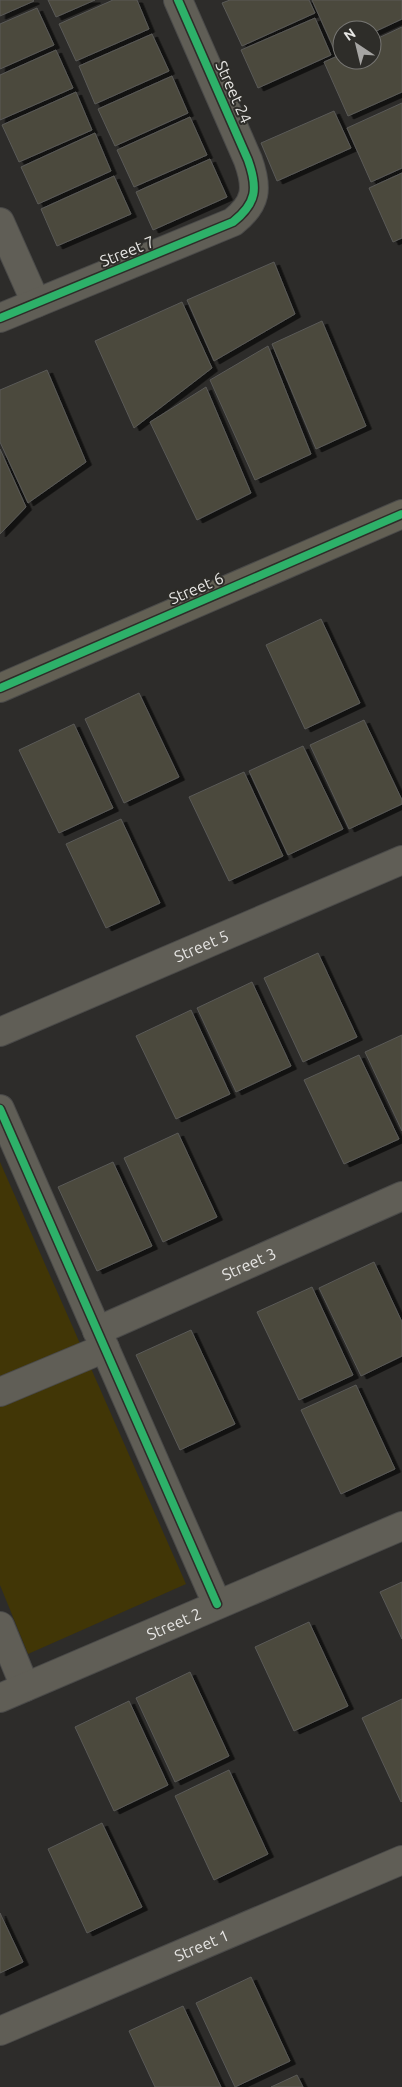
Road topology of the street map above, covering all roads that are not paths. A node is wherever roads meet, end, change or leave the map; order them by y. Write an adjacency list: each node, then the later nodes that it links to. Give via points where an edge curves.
1 (178, 0): 2 (street, Street 24, via 248,160 254,178)
2 (254, 197): 4 (street, Street 7, via 245,212 233,222)
3 (0, 222): 4 (street)
4 (36, 303): 5 (street, Street 7)
5 (0, 318)
6 (402, 514): 7 (street, Street 6)
7 (0, 688)
8 (402, 860): 9 (street, Street 5)
9 (0, 1032)
10 (0, 1109): 12 (street)
11 (402, 1196): 12 (street, Street 3)
12 (101, 1340): 13 (street, Street 3); 15 (street)
13 (0, 1392)
14 (402, 1526): 15 (street, Street 2)
15 (217, 1604): 17 (street, Street 2)
16 (0, 1626): 17 (street)
17 (26, 1687): 18 (street, Street 2)
18 (0, 1698)
19 (402, 1860): 20 (street, Street 1)
20 (0, 2032)

